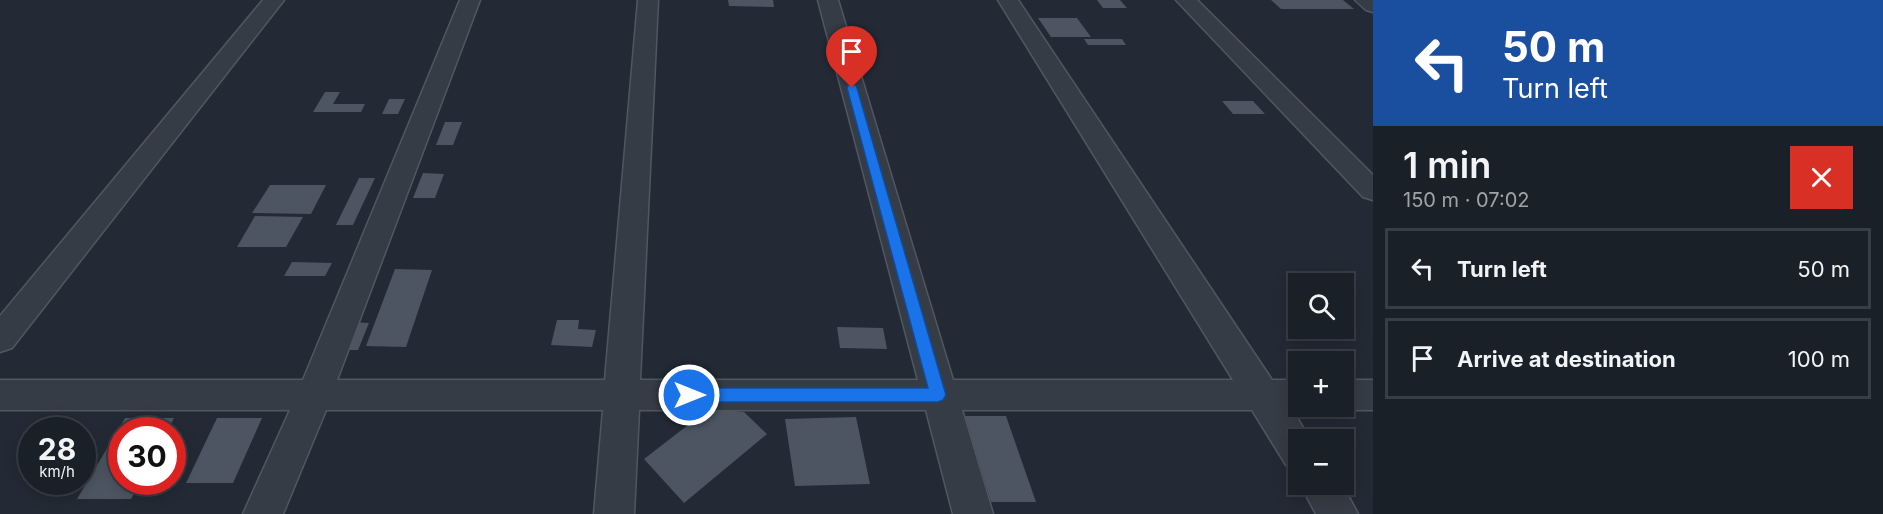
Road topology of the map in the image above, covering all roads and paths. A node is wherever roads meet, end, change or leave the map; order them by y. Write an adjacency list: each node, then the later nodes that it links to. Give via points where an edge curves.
1 (274, 0): 10 (street)
2 (470, 0): 12 (street)
3 (648, 0): 13 (street)
4 (828, 0): 14 (street)
5 (1008, 0): 15 (street)
6 (1186, 0): 9 (street)
7 (1365, 0): 8 (street)
8 (1373, 6)
9 (1373, 191)
10 (0, 339)
11 (0, 395): 12 (street)
12 (314, 395): 13 (street); 21 (street)
13 (621, 395): 14 (street); 22 (street)
14 (938, 395): 15 (street); 23 (street)
15 (1262, 395): 16 (street); 19 (street)
16 (1288, 395)
17 (1354, 395): 18 (street)
18 (1373, 395)
19 (1288, 436)
20 (1326, 495): 24 (street)
21 (263, 514)
22 (614, 514)
23 (973, 514)
24 (1338, 514)

